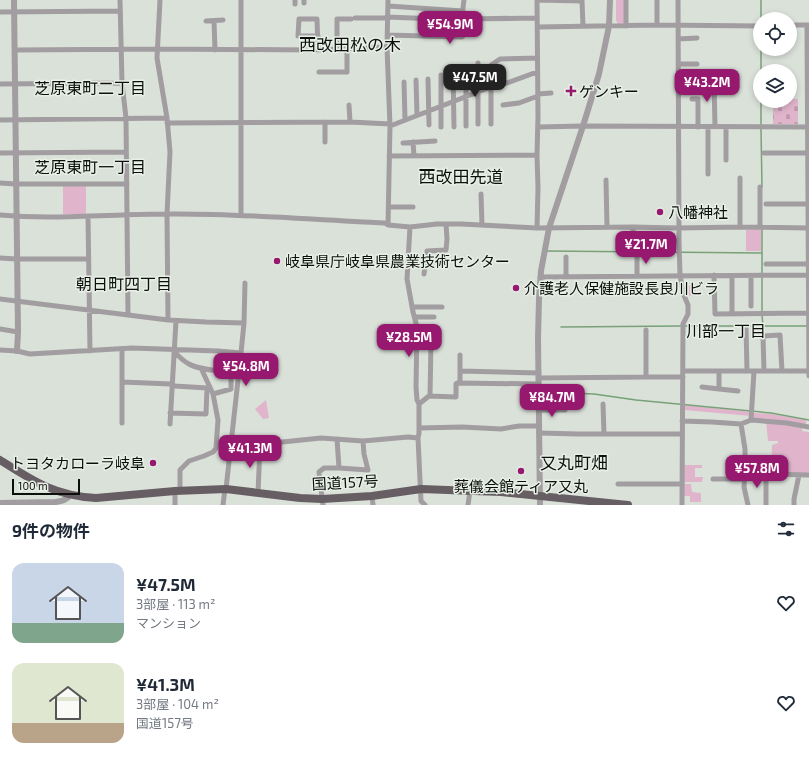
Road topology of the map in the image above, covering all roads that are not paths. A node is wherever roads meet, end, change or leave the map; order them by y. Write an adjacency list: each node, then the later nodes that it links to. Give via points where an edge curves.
1 (14, 0): 15 (street)
2 (120, 0): 16 (street)
3 (160, 0): 38 (street)
4 (241, 0): 43 (street)
5 (388, 0): 12 (street)
6 (464, 0): 13 (street)
7 (537, 0): 18 (street); 26 (street, via 582,1)
8 (610, 0): 27 (street)
9 (626, 0): 28 (street)
10 (678, 0): 23 (street)
11 (657, 1): 29 (street)
12 (388, 6): 13 (street); 17 (street)
13 (463, 11): 20 (street)
14 (0, 12): 15 (street)
15 (14, 12): 16 (street); 41 (street)
16 (120, 12): 37 (street)
17 (387, 17): 20 (street); 32 (street); 39 (street, via 337,19)
18 (537, 18): 20 (street); 31 (street)
19 (223, 20): 22 (street)
20 (463, 20): 32 (street, via 462,37)
21 (206, 21): 22 (street)
22 (214, 21): 42 (street)
23 (678, 25): 29 (street); 30 (street); 35 (street)
24 (797, 25): 25 (street)
25 (808, 25): 95 (street)
26 (583, 26): 27 (street); 31 (street)
27 (609, 26): 28 (street); 86 (street, via 599,74)
28 (626, 26): 29 (street)
29 (657, 26)
30 (753, 26)
31 (538, 27): 45 (street)
32 (388, 35): 36 (street)
33 (318, 36): 33 (street, via 317,19 299,19 298,36); 44 (street)
34 (697, 38): 35 (street)
35 (678, 39): 47 (street)
36 (388, 48): 40 (street); 83 (street)
37 (122, 49): 38 (street); 41 (street); 58 (street)
38 (158, 49): 42 (street); 76 (street, via 157,58)
39 (337, 49): 40 (street); 44 (street)
40 (347, 49): 50 (street, via 347,72)
41 (14, 50): 60 (street)
42 (215, 50): 43 (street)
43 (241, 50): 44 (street); 80 (street)
44 (318, 50)
45 (537, 58): 52 (street); 61 (street, via 500,59 491,65)
46 (478, 63): 62 (street)
47 (678, 64): 48 (street); 92 (street)
48 (697, 64)
49 (466, 70): 65 (street)
50 (319, 72)
51 (453, 72): 67 (street)
52 (537, 72): 61 (street); 64 (street)
53 (441, 75): 70 (street)
54 (428, 79): 71 (street)
55 (714, 79): 87 (street)
56 (416, 80): 72 (street)
57 (404, 82): 77 (street)
58 (122, 83): 60 (street); 73 (street)
59 (0, 84): 60 (street)
60 (15, 84): 74 (street)
61 (491, 86): 62 (street); 82 (street)
62 (478, 91): 65 (street); 81 (street)
63 (551, 94): 64 (street)
64 (538, 95): 69 (street, via 519,103); 91 (street)
65 (466, 96): 67 (street); 85 (street)
66 (692, 99): 93 (street, via 698,99)
67 (454, 101): 70 (street); 90 (street)
68 (349, 105): 79 (street)
69 (503, 105)
70 (441, 106): 71 (street); 89 (street)
71 (429, 111): 72 (street); 84 (street)
72 (417, 116): 77 (street)
73 (126, 118): 74 (street); 76 (street); 100 (street)
74 (15, 119): 75 (street); 102 (street)
75 (0, 120)
76 (167, 120): 80 (street); 122 (street, via 170,152)
77 (405, 120): 83 (street)
78 (325, 122): 79 (street); 80 (street); 97 (street)
79 (350, 122): 83 (street)
80 (241, 123): 125 (street)
81 (478, 124)
82 (491, 124)
83 (390, 125): 106 (street)
84 (429, 125)
85 (466, 126)
86 (583, 126): 91 (street); 92 (street); 135 (street)
87 (715, 126): 88 (street); 94 (street)
88 (726, 126): 95 (street); 108 (street)
89 (442, 127)
90 (454, 127)
91 (538, 127): 105 (street)
92 (678, 127): 93 (street); 137 (street)
93 (698, 127): 94 (street)
94 (708, 127): 110 (street)
95 (808, 127): 104 (street)
96 (434, 141): 98 (street)
97 (325, 142)
98 (413, 142): 99 (street); 107 (street)
99 (403, 143)
100 (126, 152): 102 (street); 115 (street)
101 (0, 153): 102 (street)
102 (16, 153): 114 (street)
103 (764, 153): 104 (street)
104 (808, 153): 109 (street)
105 (537, 155): 107 (street); 134 (street)
106 (389, 156): 107 (street); 120 (street)
107 (414, 156)
108 (726, 160)
109 (809, 165): 119 (street)
110 (708, 174)
111 (740, 178): 133 (street)
112 (606, 180): 136 (street)
113 (0, 183): 114 (street)
114 (16, 184): 115 (street); 127 (street)
115 (127, 184): 124 (street)
116 (760, 187): 138 (street)
117 (481, 194): 130 (street)
118 (766, 204): 119 (street)
119 (808, 204): 139 (street)
120 (389, 206): 121 (street); 129 (street)
121 (413, 207)
122 (167, 214): 124 (street); 125 (street); 171 (street)
123 (0, 215): 127 (street)
124 (127, 215): 126 (street); 168 (street)
125 (241, 215): 129 (street)
126 (88, 216): 127 (street); 147 (street)
127 (16, 217): 146 (street)
128 (446, 224): 130 (street); 131 (street); 150 (street, via 446,250 427,252)
129 (388, 225): 131 (street)
130 (482, 225): 134 (street)
131 (410, 227): 163 (street, via 407,279)
132 (633, 227): 136 (street); 137 (street); 142 (street)
133 (740, 227): 137 (street); 138 (street)
134 (537, 228): 135 (street)
135 (549, 228): 136 (street); 157 (street)
136 (607, 228)
137 (678, 228): 141 (street)
138 (760, 228): 139 (street)
139 (808, 228): 149 (street)
140 (651, 241): 141 (street)
141 (679, 241): 151 (street)
142 (633, 250)
143 (637, 255): 154 (street)
144 (566, 257): 158 (street)
145 (0, 258): 146 (street)
146 (16, 260): 147 (street); 161 (street)
147 (88, 260): 165 (street)
148 (766, 264): 149 (street)
149 (808, 264): 153 (street)
150 (424, 274)
151 (680, 275): 152 (street); 154 (street); 189 (street, via 688,305 688,314 683,324)
152 (714, 275): 155 (street); 167 (street, via 715,314)
153 (809, 275): 156 (street); 166 (street)
154 (637, 276): 158 (street)
155 (732, 276): 156 (street); 167 (street)
156 (751, 276): 162 (street)
157 (540, 277): 158 (street); 200 (street)
158 (566, 277)
159 (244, 284): 173 (street)
160 (0, 299): 161 (street)
161 (17, 301): 165 (street); 177 (street)
162 (751, 306)
163 (412, 307): 164 (street); 170 (street)
164 (442, 307)
165 (89, 310): 168 (street); 182 (street)
166 (808, 313): 167 (street); 195 (street)
167 (732, 314)
168 (128, 315): 171 (street)
169 (434, 317): 170 (street)
170 (415, 318): 209 (street)
171 (168, 320): 172 (street)
172 (176, 321): 173 (street); 183 (street)
173 (244, 323): 184 (street)
174 (746, 327): 191 (street)
175 (0, 330): 177 (street)
176 (646, 330): 197 (street)
177 (18, 332): 181 (street)
178 (431, 342): 208 (street)
179 (122, 349): 182 (street); 183 (street); 201 (street)
180 (0, 350): 181 (street)
181 (17, 351): 182 (street, via 30,354)
182 (90, 351)
183 (174, 351): 184 (street); 186 (street, via 182,360); 203 (street)
184 (241, 353): 196 (street)
185 (460, 355): 188 (street)
186 (201, 368): 187 (street); 207 (street)
187 (231, 371): 196 (street); 207 (street, via 231,389)
188 (461, 371): 200 (street); 202 (street)
189 (684, 371): 190 (street); 199 (street)
190 (719, 371): 191 (street); 205 (street)
191 (747, 371): 192 (street)
192 (754, 371): 193 (street); 214 (street)
193 (764, 371): 194 (street); 194 (street, via 763,336 780,335)
194 (782, 371): 195 (street)
195 (809, 371): 198 (street)
196 (239, 372): 229 (street)
197 (646, 376): 199 (street); 200 (street)
198 (809, 376)
199 (683, 377): 215 (street)
200 (539, 378): 202 (street); 211 (street)
201 (122, 382): 203 (street); 216 (street)
202 (460, 383): 208 (street, via 456,384 456,397)
203 (172, 385): 213 (street); 213 (street, via 207,388 206,414)
204 (702, 387): 205 (street)
205 (719, 389): 206 (street)
206 (738, 391)
207 (213, 394): 242 (street, via 218,420 216,448 213,452 189,461 180,470)
208 (430, 396): 209 (street)
209 (419, 404): 221 (street)
210 (603, 404): 223 (street)
211 (539, 410): 212 (street); 219 (street)
212 (565, 410)
213 (170, 413): 217 (street)
214 (751, 420): 218 (street); 220 (street)
215 (682, 421): 218 (street); 224 (street)
216 (122, 423)
217 (170, 424)
218 (741, 424): 232 (street)
219 (539, 426): 221 (street, via 501,429); 222 (street)
220 (809, 427)
221 (419, 428): 225 (street)
222 (539, 433): 223 (street); 246 (street)
223 (604, 434): 224 (street)
224 (682, 434): 239 (street)
225 (418, 438): 227 (street); 241 (street)
226 (337, 439): 227 (street); 228 (street, via 321,438); 231 (street)
227 (363, 441): 231 (street, via 368,470)
228 (260, 446): 229 (street); 244 (street)
229 (231, 448): 240 (street)
230 (0, 460): 245 (highway, 国道157号, via 40,484)
231 (339, 468): 248 (street, via 324,468 319,472)
232 (745, 471): 233 (street); 237 (street)
233 (766, 474): 234 (street); 260 (street)
234 (799, 475): 235 (street); 261 (street)
235 (809, 475)
236 (714, 479): 237 (street)
237 (744, 479): 259 (street)
238 (618, 484): 239 (street)
239 (682, 484): 258 (street)
240 (226, 489): 242 (highway, 国道157号); 244 (highway, 国道157号); 252 (street)
241 (421, 489): 243 (highway, 国道157号); 247 (highway, 国道157号); 254 (street, via 421,501)
242 (178, 491): 245 (highway, 国道157号, via 96,498); 251 (street)
243 (470, 491): 246 (highway, 国道157号); 255 (street)
244 (258, 493): 248 (highway, 国道157号)
245 (70, 495): 250 (street)
246 (540, 495): 256 (street); 257 (highway, 国道157号)
247 (372, 496): 248 (highway, 国道157号); 253 (street)
248 (322, 502)
249 (0, 503): 250 (street)
250 (55, 503)
251 (175, 505)
252 (223, 505)
253 (373, 505)
254 (425, 505)
255 (468, 505)
256 (540, 505)
257 (628, 505)
258 (682, 505)
259 (748, 505)
260 (766, 505)
261 (794, 505)

